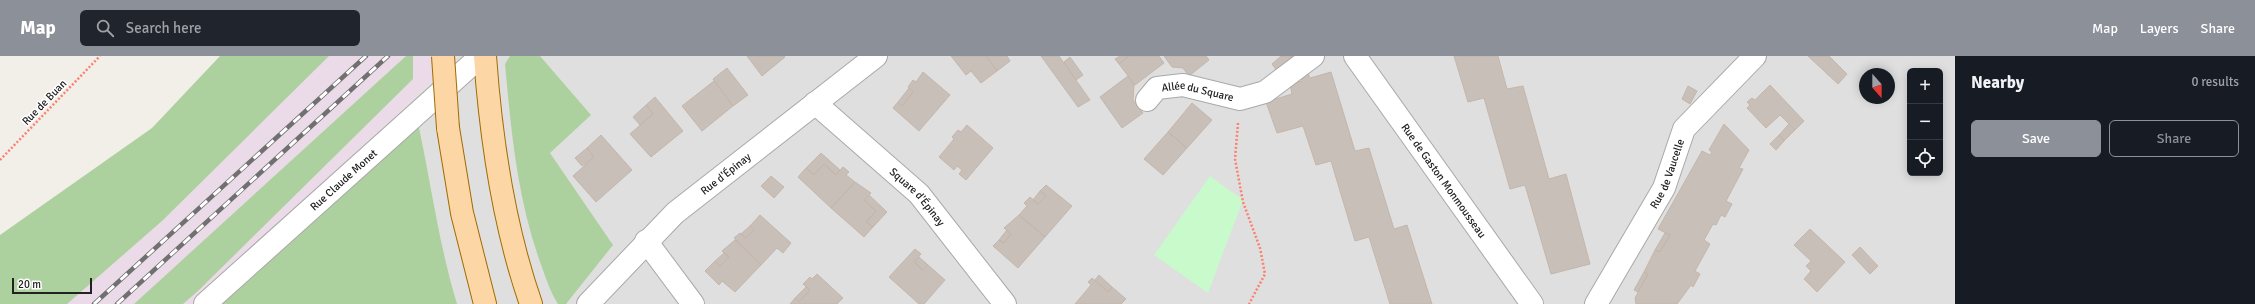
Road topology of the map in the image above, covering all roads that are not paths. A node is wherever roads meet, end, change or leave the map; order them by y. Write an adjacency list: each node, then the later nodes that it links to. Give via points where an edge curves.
1 (443, 56): 12 (main road, bridge, via 448,128 462,213)
2 (481, 56): 11 (street, Rue Claude Monet)
3 (484, 56): 13 (main road, via 496,166 508,223)
4 (876, 56): 9 (street, Rue d'Épinay)
5 (1313, 56): 8 (street, Allée du Square, via 1265,92 1240,99 1183,85 1157,88)
6 (1355, 56): 17 (street, Rue de Gaston Monmousseau)
7 (1755, 56): 18 (street, Rue de Vaucelle, via 1684,129 1664,188)
8 (1147, 100)
9 (815, 103): 10 (street, Rue d'Épinay, via 675,213); 16 (street, Square d'Épinay, via 919,194)
10 (646, 241): 14 (street, Rue d'Épinay); 15 (street)
11 (205, 304)
12 (485, 304)
13 (531, 304)
14 (588, 304)
15 (693, 304)
16 (1005, 304)
17 (1532, 304)
18 (1596, 304)

